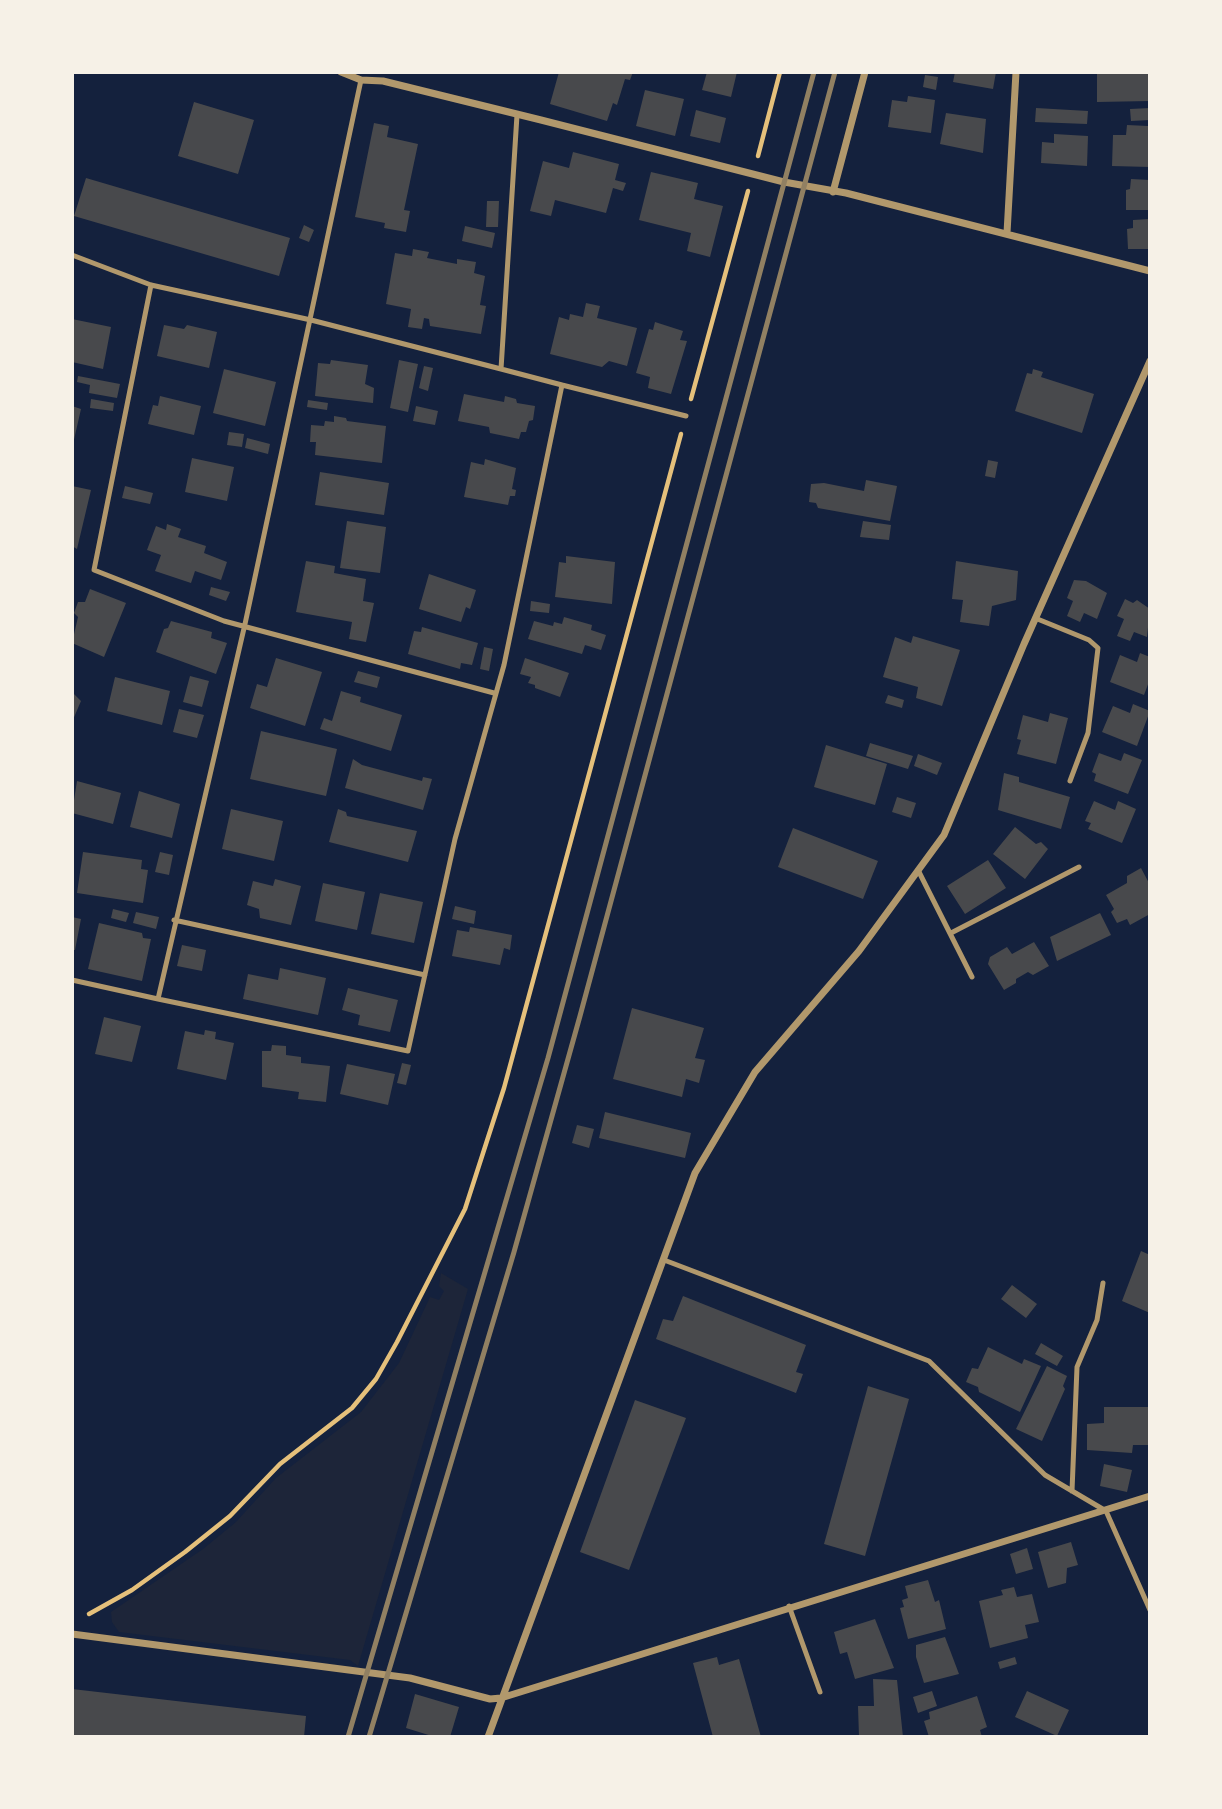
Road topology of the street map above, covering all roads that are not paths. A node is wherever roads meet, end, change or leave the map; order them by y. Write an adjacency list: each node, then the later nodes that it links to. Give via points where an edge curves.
1 (341, 72): 4 (street)
2 (865, 72): 6 (street)
3 (1016, 72): 7 (street)
4 (361, 80): 5 (street, via 383,81); 11 (lane)
5 (517, 115): 6 (street); 13 (lane)
6 (833, 192): 7 (street)
7 (1007, 233): 9 (street)
8 (72, 255): 10 (lane)
9 (1150, 271)
10 (151, 285): 11 (lane); 17 (lane, via 94,570 224,621)
11 (311, 320): 13 (lane); 17 (lane)
12 (1150, 361): 16 (street)
13 (501, 369): 14 (lane)
14 (562, 385): 15 (lane); 18 (lane, via 504,665)
15 (686, 416)
16 (1035, 618): 19 (lane, via 1098,648 1088,733); 21 (street, via 944,835)
17 (245, 624): 18 (lane); 22 (lane)
18 (494, 693): 24 (lane)
19 (1070, 781)
20 (1079, 867): 23 (lane)
21 (918, 870): 23 (lane); 28 (street, via 859,951 755,1072 695,1173)
22 (174, 920): 24 (lane); 27 (lane)
23 (951, 933): 25 (lane)
24 (425, 975): 27 (lane, via 408,1051)
25 (972, 977)
26 (72, 980): 27 (lane)
27 (158, 999)
28 (664, 1260): 30 (lane, via 929,1361 1045,1475); 37 (street)
29 (1103, 1283): 30 (lane, via 1097,1320 1077,1367)
30 (1072, 1491): 32 (lane)
31 (1150, 1496): 32 (street)
32 (1106, 1511): 33 (street); 34 (lane)
33 (789, 1606): 36 (lane); 37 (street)
34 (1150, 1610)
35 (72, 1634): 37 (street, via 410,1678)
36 (820, 1692)
37 (501, 1698): 38 (street)
38 (488, 1737)

